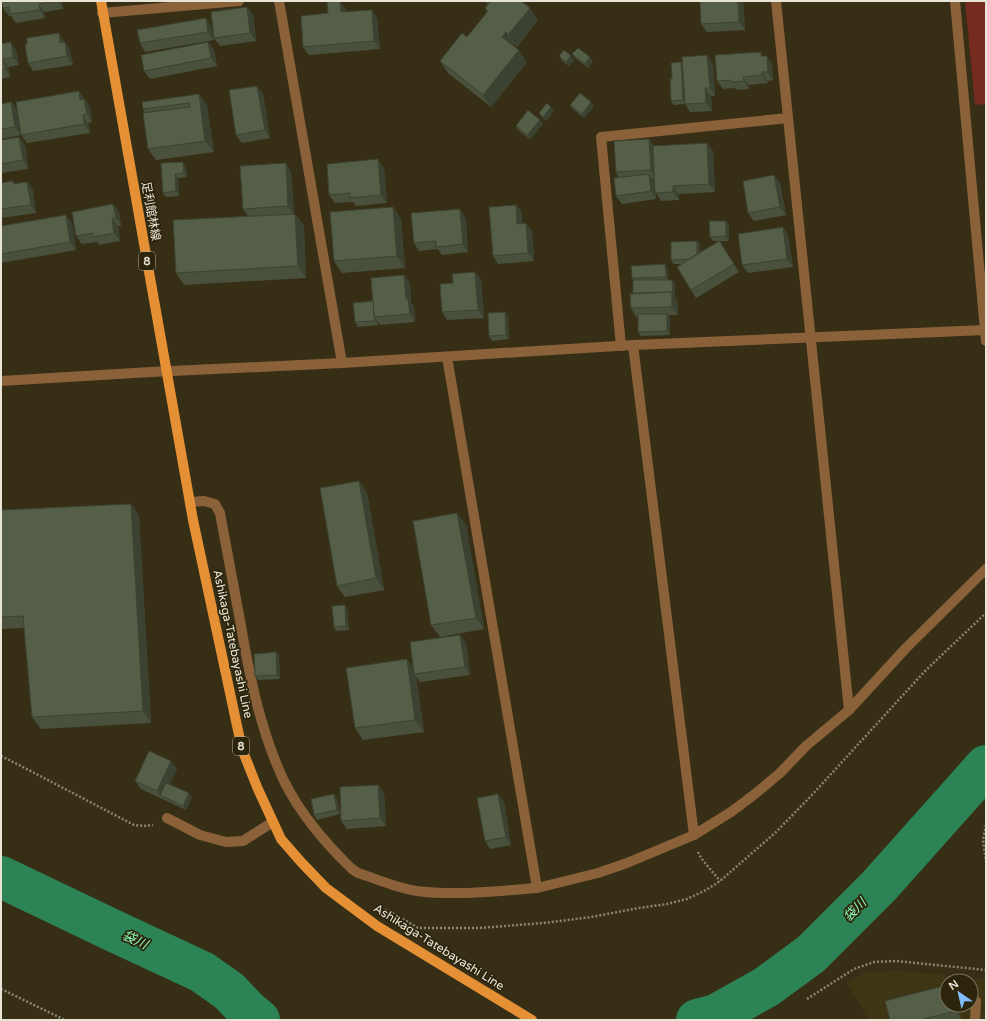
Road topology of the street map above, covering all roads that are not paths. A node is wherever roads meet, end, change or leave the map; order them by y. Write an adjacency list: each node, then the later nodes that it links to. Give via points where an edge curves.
1 (100, 1): 6 (main road, 足利館林線 / 8)
2 (239, 1): 6 (street)
3 (279, 1): 14 (street)
4 (776, 1): 7 (street)
5 (955, 1): 8 (street)
6 (102, 13): 15 (main road, 足利館林線 / 8)
7 (788, 118): 9 (street); 12 (street, via 602,137)
8 (985, 330): 9 (street); 10 (street)
9 (811, 338): 11 (street); 19 (street)
10 (986, 341)
11 (633, 345): 12 (street); 22 (street)
12 (621, 346): 13 (street)
13 (447, 357): 14 (street); 23 (street)
14 (342, 363): 15 (street)
15 (167, 371): 16 (street); 17 (main road, 足利館林線 / 8)
16 (1, 381)
17 (190, 502): 21 (main road, 足利館林線 / 8, via 242,749); 23 (street, via 204,501 215,504 220,513 250,677 275,761 285,782 312,824 336,854 358,873 416,891 478,893)
18 (986, 569): 19 (street, via 906,648)
19 (849, 710): 22 (street, via 755,794)
20 (167, 818): 21 (street, via 200,835 226,842 243,841)
21 (273, 822): 24 (main road, Ashikaga-Tatebayashi Line / 8, via 281,839 326,888 377,926)
22 (694, 835): 23 (street, via 598,873)
23 (537, 888)
24 (532, 1020)

